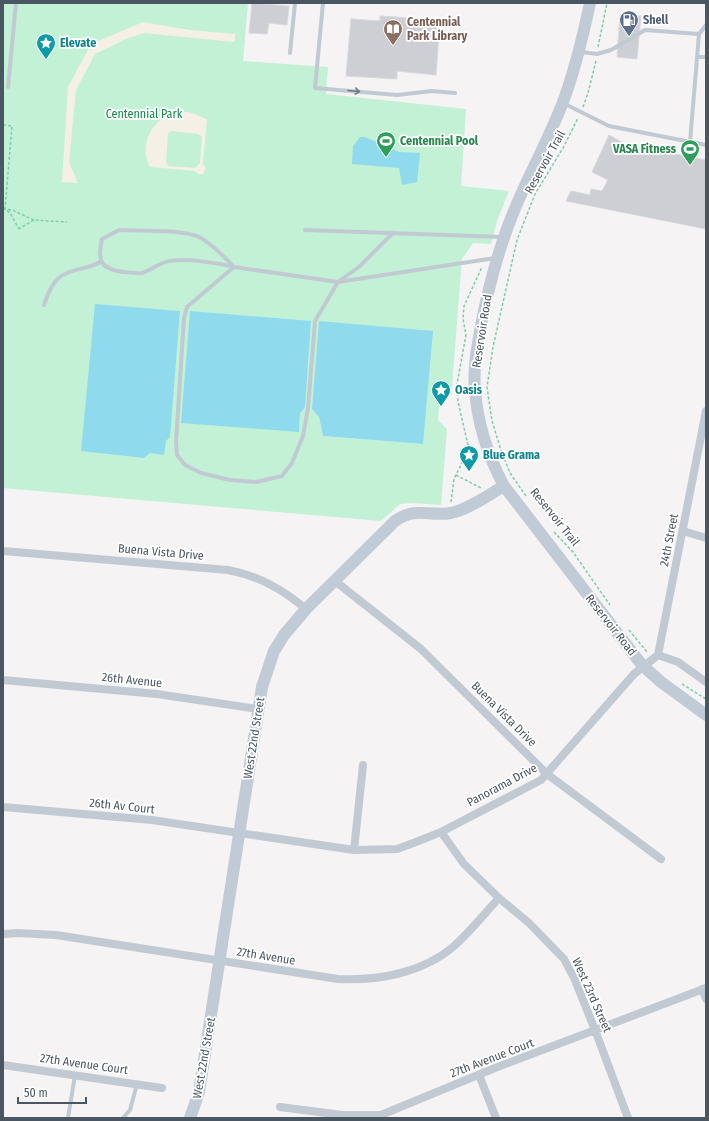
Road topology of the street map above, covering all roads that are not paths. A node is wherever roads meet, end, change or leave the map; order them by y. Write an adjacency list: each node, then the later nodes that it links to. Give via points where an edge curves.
1 (16, 3): 11 (lane)
2 (295, 3): 8 (lane)
3 (323, 3): 12 (lane, one-way to 12, via 315,88 397,95 432,91)
4 (590, 3): 7 (street, Reservoir Road)
5 (706, 25): 6 (lane)
6 (699, 34): 7 (lane, via 646,30 611,50 597,54); 9 (lane)
7 (579, 52): 13 (street, Reservoir Road)
8 (290, 54)
9 (697, 57): 10 (lane); 14 (lane)
10 (706, 58)
11 (8, 88)
12 (455, 93)
13 (563, 103): 14 (lane, via 609,126); 18 (street, Reservoir Road)
14 (690, 142): 15 (lane)
15 (706, 145)
16 (305, 230): 17 (lane)
17 (393, 234): 18 (lane); 22 (lane, via 360,266)
18 (504, 237): 19 (street, Reservoir Road)
19 (497, 257): 22 (lane); 25 (street, Reservoir Road, via 482,321 474,387 486,445)
20 (100, 262): 21 (lane, via 116,271 141,273 162,262 172,260 220,263); 21 (lane, via 98,255 102,239 119,230 199,237); 23 (lane, via 92,267 64,274 50,289)
21 (234, 267): 22 (lane); 22 (lane, via 187,307 184,318 176,442 177,455 185,465 201,473 230,480 256,482 282,476 292,463 303,436 308,408 315,321)
22 (338, 282)
23 (44, 304)
24 (706, 411): 26 (street, 24th Street)
25 (504, 486): 29 (street, West 22nd Street, via 451,513 405,514); 31 (street, Reservoir Road)
26 (683, 531): 27 (street); 31 (street, 24th Street)
27 (706, 538)
28 (3, 551): 30 (street, Buena Vista Drive, via 246,573 268,582)
29 (335, 581): 30 (street, West 22nd Street); 37 (street, Buena Vista Drive, via 420,649)
30 (306, 609): 34 (street, West 22nd Street, via 274,651 267,667)
31 (651, 660): 33 (street, via 678,662); 35 (street, Reservoir Road, via 662,682); 37 (street, Panorama Drive)
32 (3, 680): 34 (street, 26th Avenue, via 157,694)
33 (706, 682)
34 (258, 709): 40 (street, West 22nd Street)
35 (706, 715)
36 (363, 765): 41 (street)
37 (547, 774): 39 (street, Panorama Drive, via 541,780); 42 (street, Buena Vista Drive)
38 (3, 807): 40 (street, 26th Av Court, via 152,820)
39 (441, 832): 41 (street, Panorama Drive, via 397,849); 43 (street, West 23rd Street, via 464,864)
40 (239, 833): 41 (street, Panorama Drive); 45 (street, West 22nd Street)
41 (354, 850)
42 (661, 859)
43 (499, 898): 45 (street, 27th Avenue, via 439,957 394,975 376,979 338,979); 48 (street, West 23rd Street, via 529,923 564,959)
44 (3, 934): 45 (street, 27th Avenue, via 56,935)
45 (220, 961): 58 (street, West 22nd Street, via 199,1092)
46 (704, 989): 47 (street); 48 (street, 27th Avenue Court)
47 (706, 999)
48 (595, 1030): 51 (street, 27th Avenue Court); 60 (street, West 23rd Street)
49 (3, 1065): 50 (street, 27th Avenue Court)
50 (76, 1075): 52 (street, 27th Avenue Court); 56 (lane)
51 (479, 1075): 55 (street, 27th Avenue Court); 59 (street)
52 (137, 1084): 53 (street, 27th Avenue Court); 57 (lane, via 130,1110)
53 (162, 1088)
54 (280, 1107): 55 (street, 27th Avenue Court)
55 (381, 1117)
56 (68, 1118)
57 (123, 1118)
58 (190, 1118)
59 (496, 1118)
60 (628, 1118)

